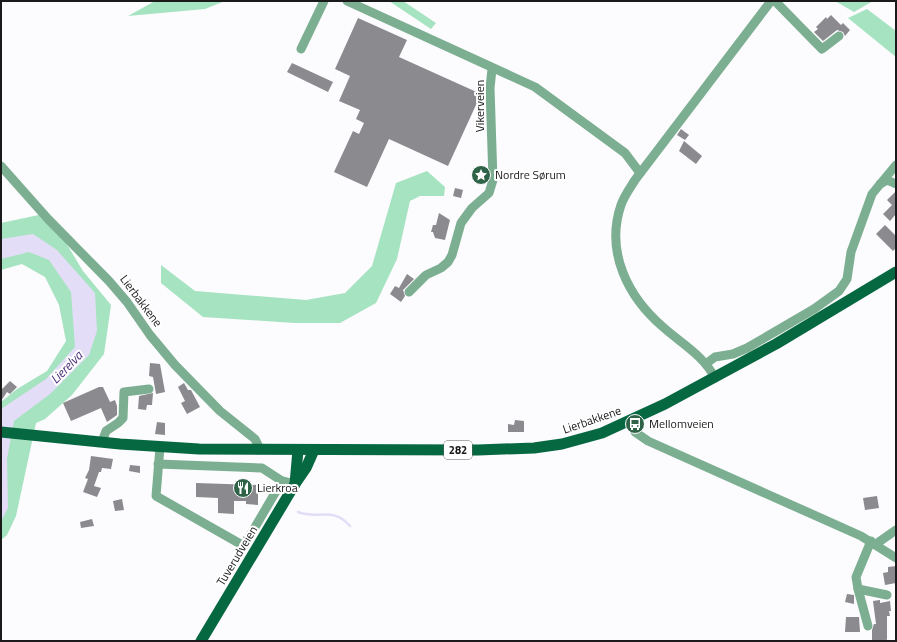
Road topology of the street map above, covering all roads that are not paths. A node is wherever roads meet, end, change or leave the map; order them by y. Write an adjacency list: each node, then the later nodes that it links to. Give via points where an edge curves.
1 (324, 1): 6 (street)
2 (347, 1): 7 (street)
3 (771, 1): 10 (street)
4 (775, 1): 5 (street, via 822,49)
5 (838, 36)
6 (301, 49)
7 (492, 69): 10 (street, Vikerveien, via 523,81 549,96 626,153); 14 (street, Vikerveien, via 491,190 464,218 448,262 426,276)
8 (896, 165): 12 (street)
9 (1, 166): 22 (street, Lierbakkene, via 48,219 109,281 175,365 220,411 255,439)
10 (640, 173): 15 (street, via 624,198 620,210 617,244 621,270 629,287 648,314)
11 (896, 184): 12 (street, via 887,180)
12 (878, 185): 15 (street, via 853,244 848,276 833,297 738,353 715,357)
13 (896, 272): 16 (main road, Lierbakkene / 282, via 800,331)
14 (409, 292)
15 (707, 363): 16 (street)
16 (715, 378): 18 (main road, Lierbakkene / 282)
17 (149, 388): 20 (street, via 124,392 123,418 106,431)
18 (629, 422): 24 (main road, Lierbakkene / 282, via 589,438 548,446 492,450); 29 (street, via 635,432 648,441)
19 (1, 432): 20 (main road, Lierbakkene / 282)
20 (102, 442): 21 (main road, Lierbakkene / 282)
21 (160, 447): 22 (main road, Lierbakkene / 282); 25 (street)
22 (258, 450): 23 (main road, Lierbakkene / 282)
23 (298, 450): 24 (main road, Lierbakkene / 282); 27 (main road, Tuverudveien)
24 (314, 450): 27 (main road, Tuverudveien)
25 (158, 464): 26 (street, via 262,468); 26 (street, via 156,496 244,546)
26 (282, 481): 27 (street)
27 (295, 484): 34 (main road, Tuverudveien)
28 (896, 530): 29 (street)
29 (873, 542): 30 (street); 31 (street, via 856,577)
30 (896, 558)
31 (858, 588): 32 (street); 33 (street)
32 (887, 595)
33 (868, 626)
34 (201, 641)

